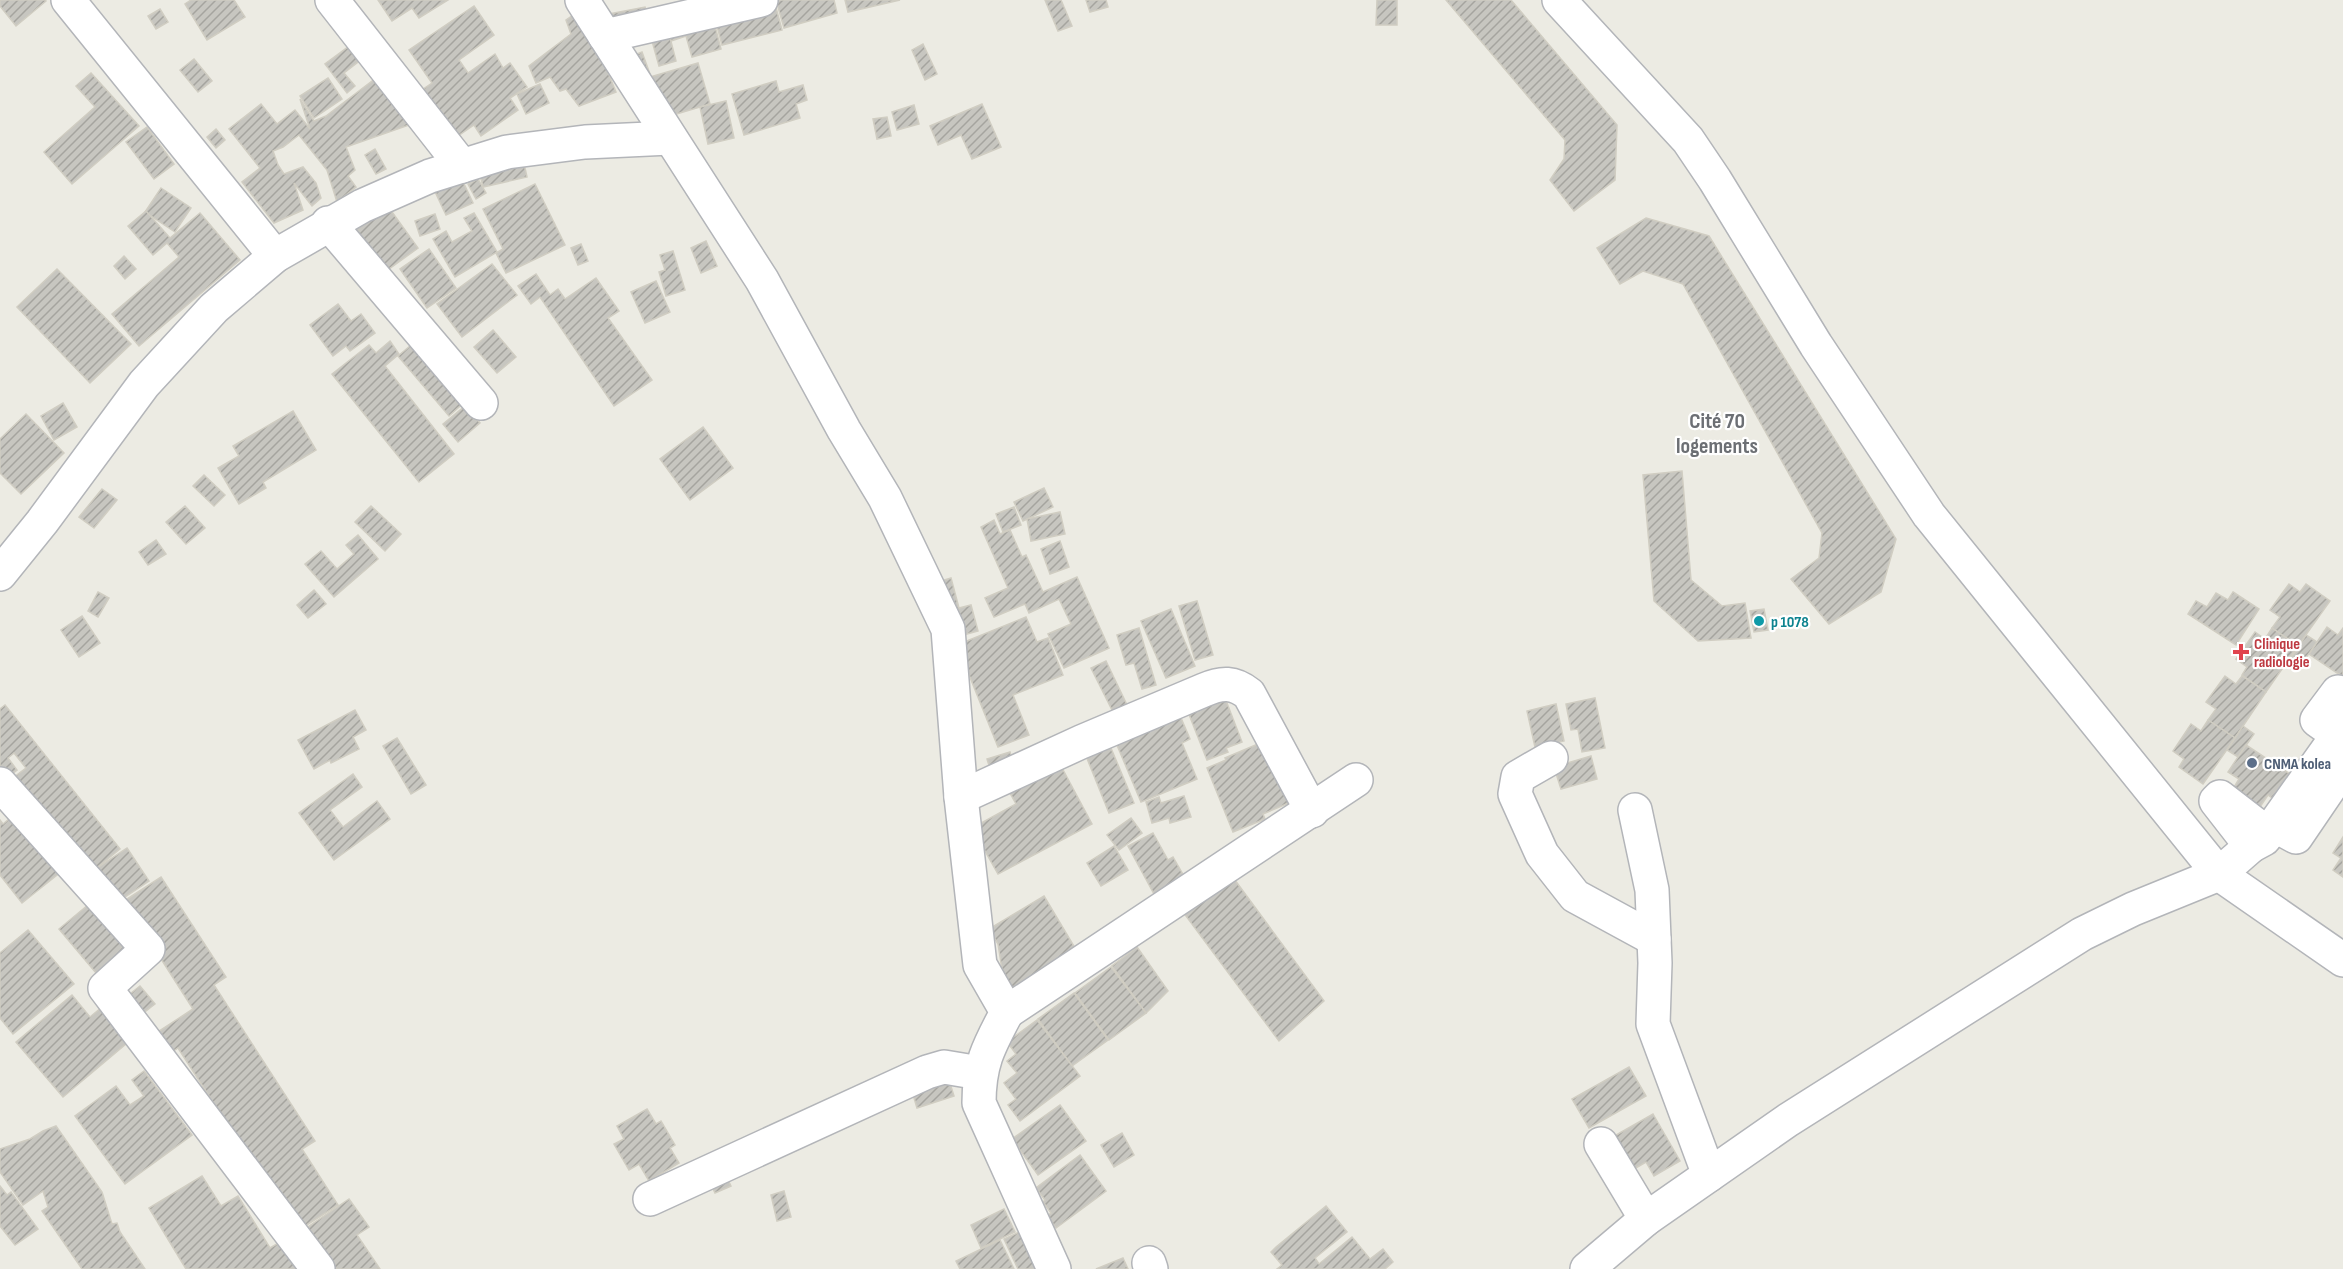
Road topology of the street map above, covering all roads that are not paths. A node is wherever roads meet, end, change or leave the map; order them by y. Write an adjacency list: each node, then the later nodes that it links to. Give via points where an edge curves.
1 (68, 0): 10 (street)
2 (582, 0): 6 (street)
3 (761, 0): 6 (street)
4 (1559, 0): 23 (street, via 1688,140 1816,345 1929,515)
5 (335, 1): 8 (street)
6 (605, 36): 7 (street)
7 (669, 138): 8 (street, via 585,142 507,152); 19 (street, via 762,280 885,498 948,629)
8 (462, 166): 9 (street, via 420,180)
9 (328, 224): 10 (street); 11 (street)
10 (275, 256): 12 (street, via 214,308 144,384)
11 (481, 403)
12 (0, 574)
13 (2343, 696): 14 (street, via 2338,692 2318,720)
14 (2341, 732): 22 (street)
15 (1551, 758): 24 (street, via 1518,777 1515,794 1542,854 1575,896)
16 (2343, 768): 22 (street, via 2296,837)
17 (1356, 780): 21 (street)
18 (0, 784): 32 (street, via 148,949 105,988)
19 (961, 797): 21 (street, via 1204,690 1229,684 1249,694); 26 (street, via 980,965)
20 (1635, 810): 24 (street, via 1652,890)
21 (1312, 811): 26 (street)
22 (2264, 835): 23 (street)
23 (2219, 874): 25 (street); 29 (street, via 2082,934 1788,1120)
24 (1654, 939): 29 (street, via 1653,1024)
25 (2343, 960)
26 (1007, 1012): 27 (street, via 988,1047)
27 (980, 1073): 30 (street, via 944,1067 927,1072); 33 (street, via 979,1103)
28 (1601, 1144): 31 (street)
29 (1709, 1175): 31 (street)
30 (650, 1199)
31 (1646, 1219): 34 (street)
32 (318, 1269)
33 (1054, 1269)
34 (1587, 1269)

